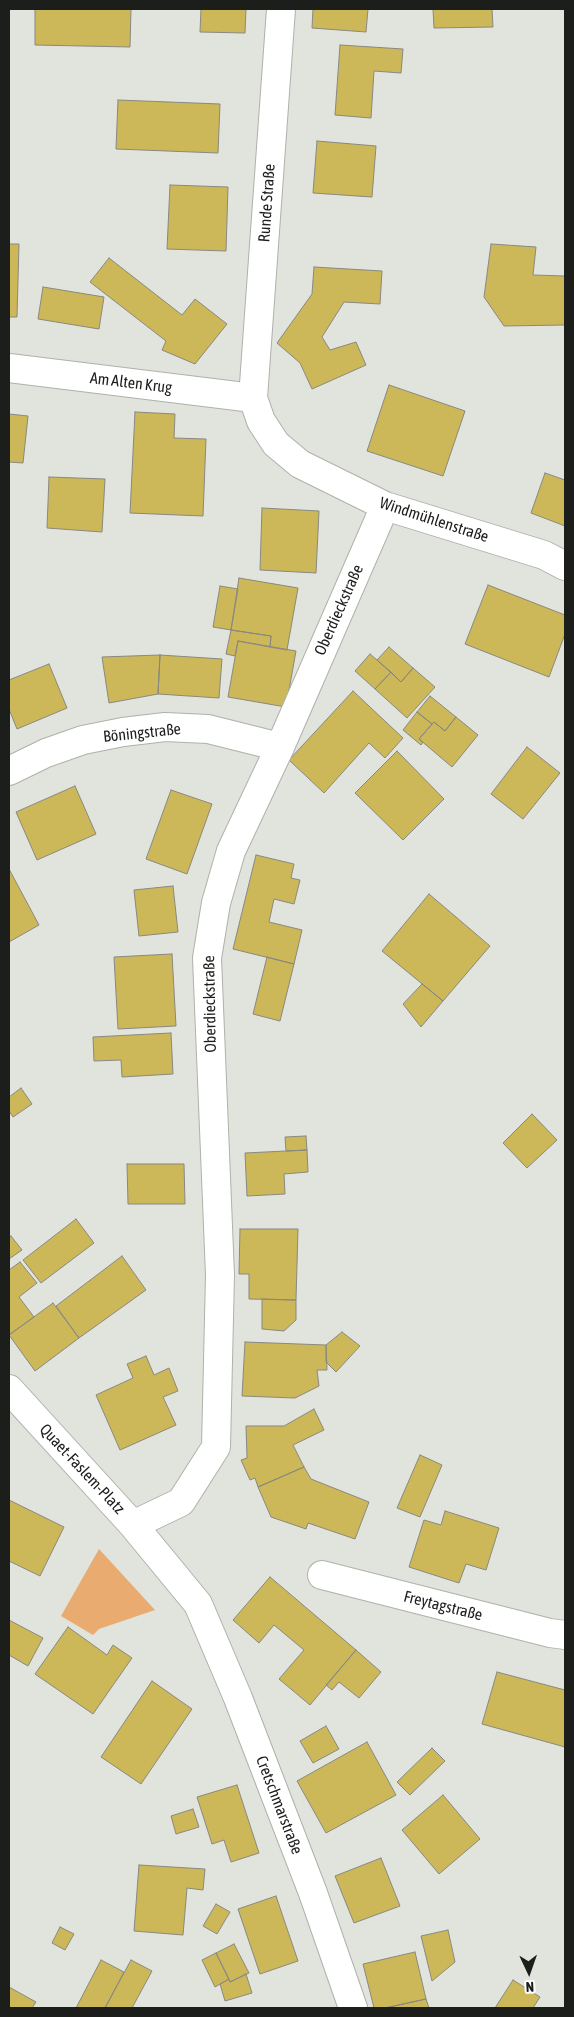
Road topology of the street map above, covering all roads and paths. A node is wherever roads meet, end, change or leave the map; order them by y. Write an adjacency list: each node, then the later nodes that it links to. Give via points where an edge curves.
1 (280, 9): 3 (street, Runde Straße)
2 (9, 368): 3 (street, Am Alten Krug)
3 (253, 398): 4 (street, Windmühlenstraße, via 276,444 300,464)
4 (385, 506): 5 (street, Windmühlenstraße, via 544,555); 6 (street, Oberdieckstraße)
5 (565, 566)
6 (280, 747): 7 (street, Böningstraße, via 208,729 165,727 83,740); 9 (street, Oberdieckstraße, via 231,851 216,903 207,958 220,1275)
7 (9, 771)
8 (9, 1388): 10 (street, Quaet-Faslem-Platz)
9 (216, 1448): 10 (street, Quaet-Faslem-Platz, via 181,1502)
10 (133, 1525): 12 (street, Quaet-Faslem-Platz)
11 (322, 1575): 13 (street, Freytagstraße, via 550,1634)
12 (198, 1604): 14 (street, Cretschmarstraße, via 313,1893)
13 (565, 1635)
14 (353, 2008)

